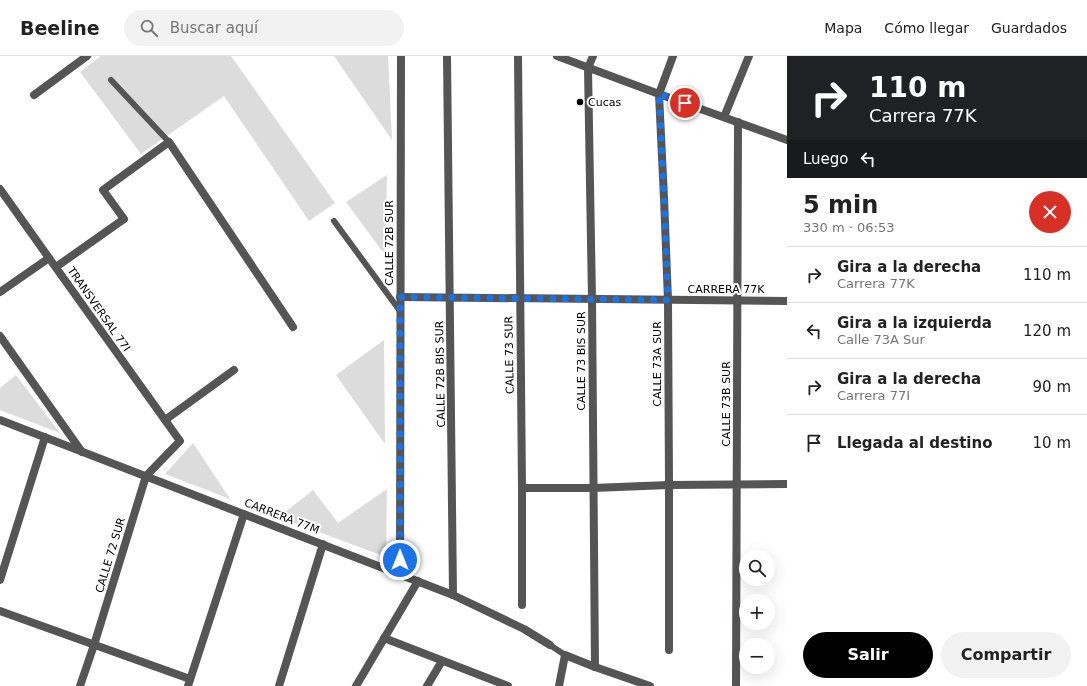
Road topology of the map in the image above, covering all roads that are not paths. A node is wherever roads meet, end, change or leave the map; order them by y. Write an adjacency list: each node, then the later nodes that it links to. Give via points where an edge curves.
1 (87, 56): 12 (street)
2 (401, 56): 22 (street, CALLE 72B SUR)
3 (447, 56): 23 (street, CALLE 72B BIS SUR)
4 (518, 56): 24 (street, CALLE 73 SUR)
5 (557, 56): 9 (street)
6 (593, 56): 9 (street, CALLE 73 BIS SUR)
7 (673, 56): 11 (street, CALLE 73A SUR)
8 (749, 56): 13 (street)
9 (588, 68): 11 (street); 25 (street, CALLE 73 BIS SUR)
10 (111, 80): 16 (lane)
11 (659, 94): 13 (street); 26 (street, CALLE 73A SUR)
12 (34, 95)
13 (724, 117): 14 (street)
14 (738, 122): 15 (street); 27 (street, CALLE 73B SUR)
15 (787, 140)
16 (169, 142): 20 (street, via 103,190 124,219); 30 (street)
17 (0, 189): 19 (street, TRANSVERSAL 77I)
18 (334, 220): 29 (lane)
19 (49, 258): 20 (street, TRANSVERSAL 77I); 21 (street)
20 (56, 268): 34 (street, TRANSVERSAL 77I)
21 (0, 292)
22 (400, 297): 23 (street, CARRERA 77K); 29 (street, CALLE 72B SUR)
23 (450, 298): 24 (street, CARRERA 77K); 49 (street, CALLE 72B BIS SUR)
24 (520, 298): 25 (street, CARRERA 77K); 42 (street, CALLE 73 SUR)
25 (592, 299): 26 (street, CARRERA 77K); 43 (street, CALLE 73 BIS SUR)
26 (668, 300): 27 (street, CARRERA 77K); 40 (street, CALLE 73A SUR)
27 (737, 300): 28 (street, CARRERA 77K); 41 (street, CALLE 73B SUR)
28 (787, 300)
29 (400, 311): 46 (street, CALLE 72B SUR)
30 (293, 327)
31 (0, 336): 37 (street)
32 (234, 370): 34 (street)
33 (0, 420): 35 (street, CARRERA 77M)
34 (165, 420): 36 (street, TRANSVERSAL 77I)
35 (46, 437): 37 (street, CARRERA 77M); 47 (street)
36 (180, 441): 38 (street, CALLE 72 SUR)
37 (82, 452): 38 (street, CARRERA 77M)
38 (146, 476): 44 (street, CARRERA 77M); 53 (street, CALLE 72 SUR)
39 (787, 484): 41 (street)
40 (669, 485): 41 (street); 43 (street); 55 (street, CALLE 73A SUR)
41 (737, 485): 67 (street, CALLE 73B SUR)
42 (522, 488): 43 (street); 50 (street, CALLE 73 SUR)
43 (593, 488): 58 (street, CALLE 73 BIS SUR)
44 (244, 514): 45 (street, CARRERA 77M); 59 (street)
45 (323, 544): 46 (street, CARRERA 77M); 61 (street)
46 (400, 574): 48 (street, CARRERA 77M)
47 (0, 580)
48 (418, 581): 49 (street, CARRERA 77M); 52 (street)
49 (453, 595): 54 (street, CARRERA 77M, via 524,629)
50 (522, 605)
51 (0, 611): 53 (street)
52 (384, 638): 57 (street); 62 (street)
53 (94, 645): 59 (street); 60 (street, CALLE 72 SUR)
54 (550, 645): 56 (lane)
55 (668, 650)
56 (565, 655): 58 (street); 65 (street)
57 (442, 661): 63 (street); 64 (street)
58 (595, 667): 66 (street)
59 (189, 683)
60 (80, 686)
61 (279, 686)
62 (356, 686)
63 (427, 686)
64 (508, 686)
65 (559, 686)
66 (650, 686)
67 (736, 686)

